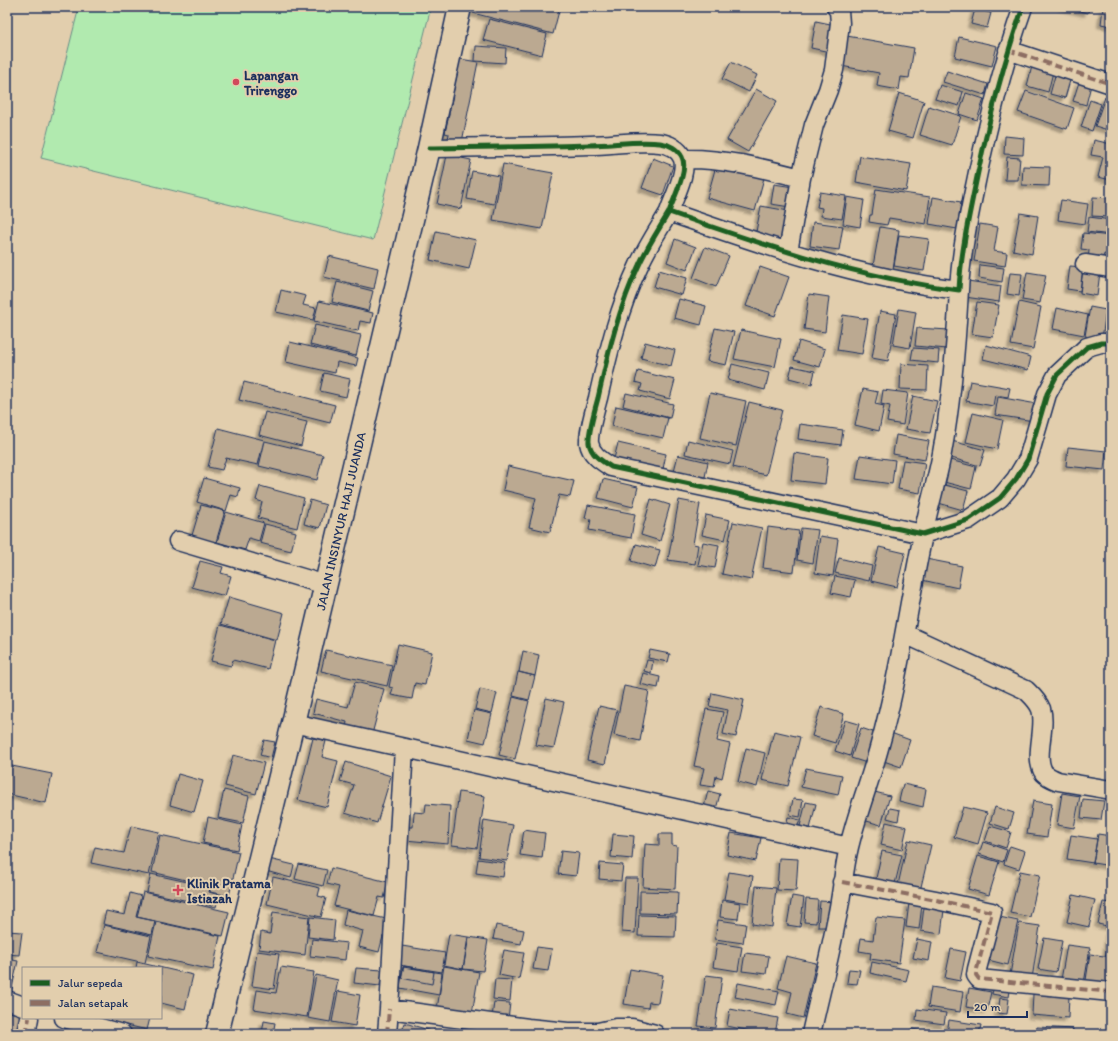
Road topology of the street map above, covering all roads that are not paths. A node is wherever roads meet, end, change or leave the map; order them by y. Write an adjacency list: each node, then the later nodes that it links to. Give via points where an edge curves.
1 (460, 7): 6 (main road, JALAN INSINYUR HAJI JUANDA)
2 (836, 7): 8 (street, via 840,23 834,70 814,125)
3 (1023, 7): 4 (street)
4 (1008, 50): 5 (street); 13 (street, via 973,196 962,255)
5 (1111, 84)
6 (429, 148): 7 (street, via 648,142 675,148); 17 (main road, JALAN INSINYUR HAJI JUANDA)
7 (683, 160): 8 (street, via 732,162); 9 (street, via 682,174)
8 (801, 178): 10 (street)
9 (669, 212): 10 (street); 15 (street, via 639,264 611,344 589,443 599,460 611,467)
10 (788, 252): 13 (street, via 889,278)
11 (1085, 264): 12 (street)
12 (1111, 268)
13 (959, 290): 15 (street, via 948,417)
14 (1111, 343): 15 (street, via 1087,347 1056,375 1028,460 1000,498 968,520)
15 (923, 534): 18 (street)
16 (178, 541): 17 (street)
17 (326, 585): 19 (main road, JALAN INSINYUR HAJI JUANDA)
18 (905, 634): 21 (street, via 1026,690 1036,699 1041,709 1040,762 1044,773 1058,781); 22 (street, via 879,749)
19 (293, 723): 20 (street); 32 (main road, JALAN INSINYUR HAJI JUANDA)
20 (404, 748): 22 (street); 27 (street)
21 (1111, 790)
22 (849, 847): 23 (street)
23 (842, 882): 24 (street, via 992,912 977,968 976,975 979,979); 35 (street, via 837,921)
24 (1111, 992)
25 (7, 1000): 26 (street)
26 (22, 1006)
27 (389, 1009): 33 (street); 34 (street, via 568,1032 632,1028)
28 (29, 1019): 30 (street)
29 (68, 1019): 31 (street)
30 (26, 1034)
31 (122, 1034)
32 (217, 1034)
33 (386, 1034)
34 (655, 1034)
35 (811, 1034)

